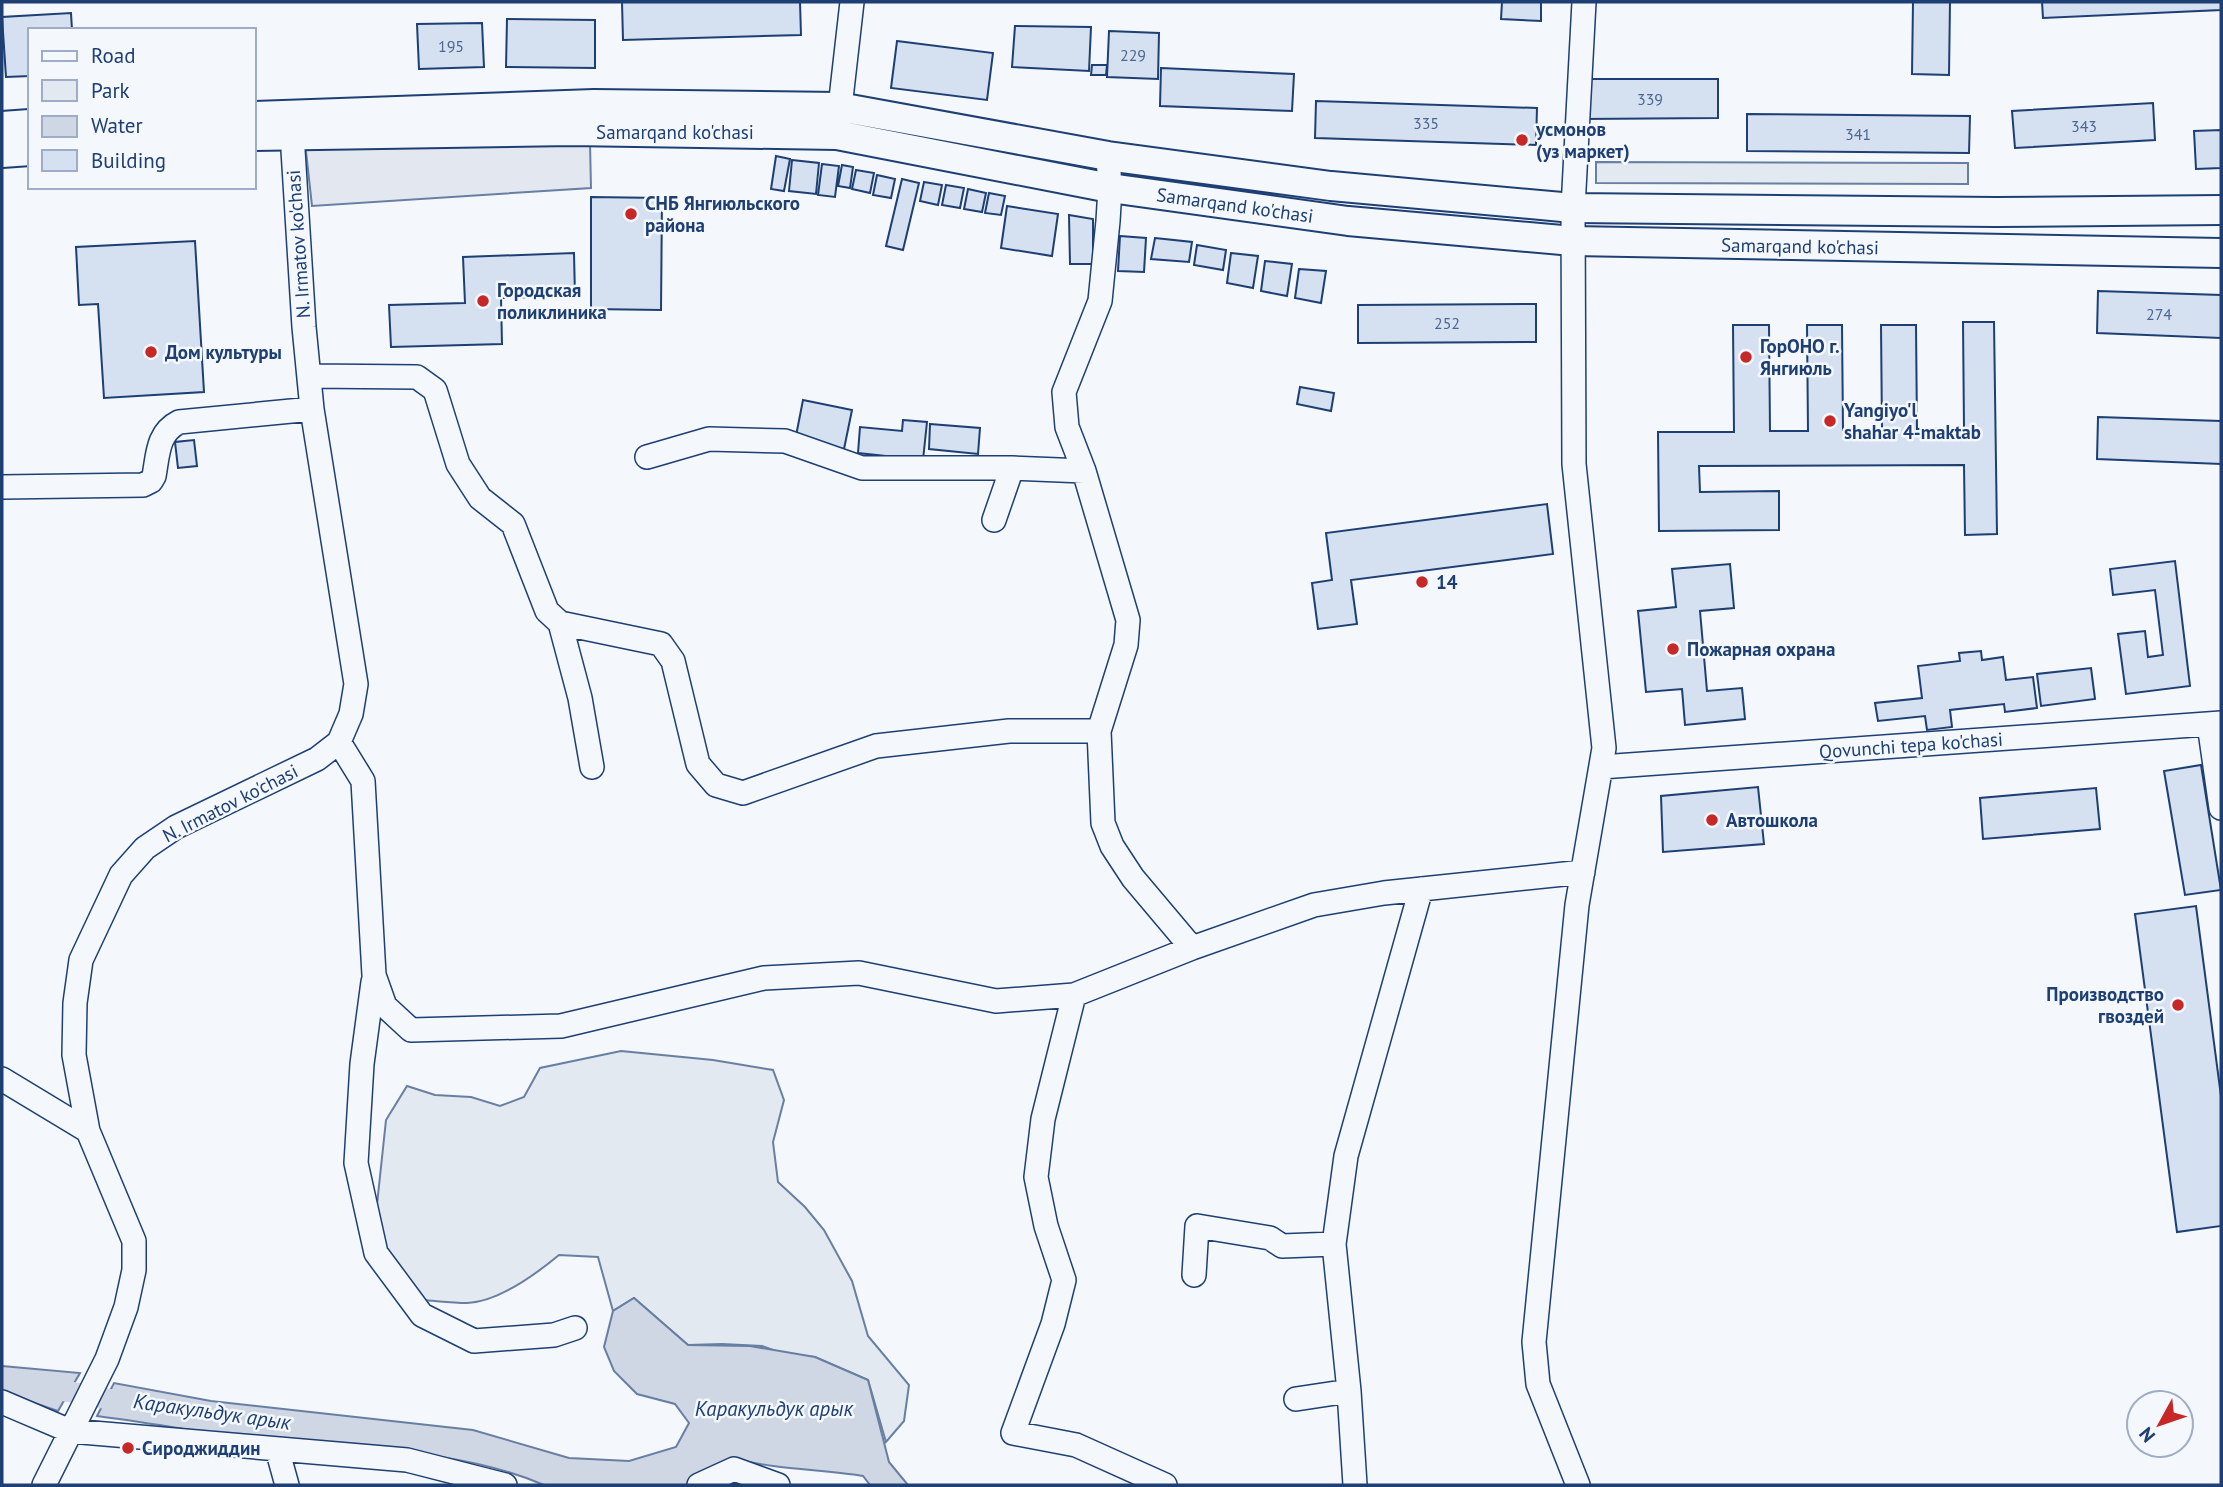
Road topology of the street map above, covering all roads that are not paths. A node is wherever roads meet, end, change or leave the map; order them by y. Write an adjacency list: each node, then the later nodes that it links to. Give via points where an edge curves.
1 (852, 2): 4 (street)
2 (1584, 2): 13 (street)
3 (256, 116): 4 (main road, Samarqand ko'chasi, via 594,104)
4 (838, 121): 7 (main road, Samarqand ko'chasi, via 571,131); 11 (main road, Samarqand ko'chasi); 12 (main road, Samarqand ko'chasi)
5 (28, 124): 6 (main road)
6 (2, 127)
7 (292, 134): 8 (main road, Samarqand ko'chasi); 17 (street, N. Irmatov ko'chasi)
8 (256, 136)
9 (28, 151): 10 (main road)
10 (2, 153)
11 (1108, 156): 12 (street); 13 (main road, Samarqand ko'chasi, via 1331,186)
12 (1110, 188): 15 (main road, Samarqand ko'chasi, via 1348,221); 21 (street, via 1100,301 1064,393 1067,427)
13 (1573, 208): 14 (main road, Samarqand ko'chasi); 15 (street)
14 (2221, 210)
15 (1573, 241): 16 (main road, Samarqand ko'chasi); 28 (street, via 1574,464 1604,748)
16 (2221, 253)
17 (309, 376): 18 (street, N. Irmatov ko'chasi); 24 (street, via 417,377 435,390 458,464 480,498 513,524 547,611)
18 (312, 409): 22 (street, via 179,422 162,436 154,476 143,485); 27 (street, N. Irmatov ko'chasi, via 356,684 351,715)
19 (647, 457): 20 (street, via 709,439 785,441 862,468)
20 (1013, 468): 21 (street); 23 (street)
21 (1084, 471): 26 (street, via 1128,620 1126,645)
22 (2, 487)
23 (994, 520)
24 (560, 623): 26 (street, via 660,644 673,661 698,764 716,785 743,793 876,746 1009,731); 29 (street)
25 (2215, 724): 28 (street, Qovunchi tepa ko'chasi); 30 (street)
26 (1098, 731): 33 (street, via 1103,823 1112,846)
27 (339, 742): 34 (street, via 363,781); 37 (street, N. Irmatov ko'chasi, via 317,759 176,827 145,848 121,875 81,960 75,1003 74,1055)
28 (1601, 767): 31 (street)
29 (592, 768)
30 (2221, 808)
31 (1583, 872): 32 (street); 53 (street, via 1534,1342 1538,1384)
32 (1421, 889): 33 (street, via 1314,905); 38 (street, via 1346,1156)
33 (1192, 948): 35 (street)
34 (374, 975): 35 (street, via 385,1006 411,1030 561,1026 764,978 859,973 996,1001); 40 (street, via 356,1163 376,1253 422,1315 474,1341 554,1335)
35 (1074, 995): 51 (street, via 1043,1119 1035,1177 1064,1280 1013,1433 1076,1445)
36 (2, 1080): 37 (street)
37 (88, 1131): 44 (street, N. Irmatov ko'chasi, via 134,1241 134,1269 107,1360)
38 (1334, 1244): 39 (street, via 1282,1246 1270,1238 1197,1226); 41 (street)
39 (1194, 1275)
40 (575, 1328)
41 (1349, 1391): 42 (street); 52 (street)
42 (1296, 1399)
43 (2, 1402): 44 (street)
44 (70, 1431): 45 (street); 46 (street, N. Irmatov ko'chasi)
45 (277, 1449): 47 (street); 48 (street, via 407,1460)
46 (44, 1485)
47 (287, 1485)
48 (505, 1485)
49 (699, 1485): 50 (street, via 734,1469)
50 (778, 1485)
51 (1166, 1485)
52 (1355, 1485)
53 (1578, 1485)

